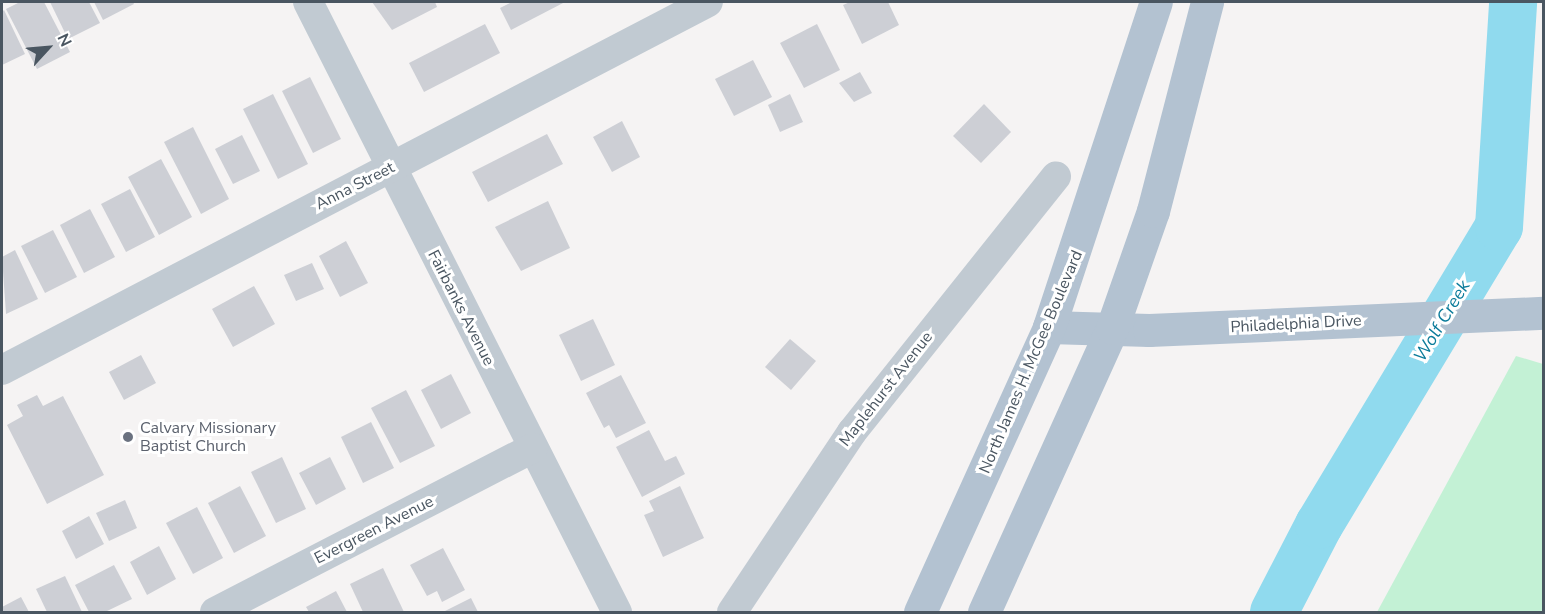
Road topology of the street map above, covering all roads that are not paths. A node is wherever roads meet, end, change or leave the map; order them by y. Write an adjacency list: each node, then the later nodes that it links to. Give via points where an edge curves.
1 (308, 2): 5 (street, Fairbanks Avenue)
2 (708, 2): 5 (street, Anna Street)
3 (1156, 2): 8 (main road, North James H. McGee Boulevard)
4 (1207, 2): 9 (main road, via 1153,211)
5 (393, 167): 10 (street, Anna Street); 11 (street, Fairbanks Avenue)
6 (1056, 176): 14 (street, Maplehurst Avenue, via 852,432)
7 (1534, 313): 9 (main road, Philadelphia Drive)
8 (1049, 327): 9 (main road, Philadelphia Drive); 15 (main road, North James H. McGee Boulevard)
9 (1112, 328): 16 (main road)
10 (2, 370)
11 (533, 448): 12 (street, Evergreen Avenue); 13 (street, Fairbanks Avenue)
12 (214, 612)
13 (616, 612)
14 (732, 612)
15 (920, 612)
16 (984, 612)

